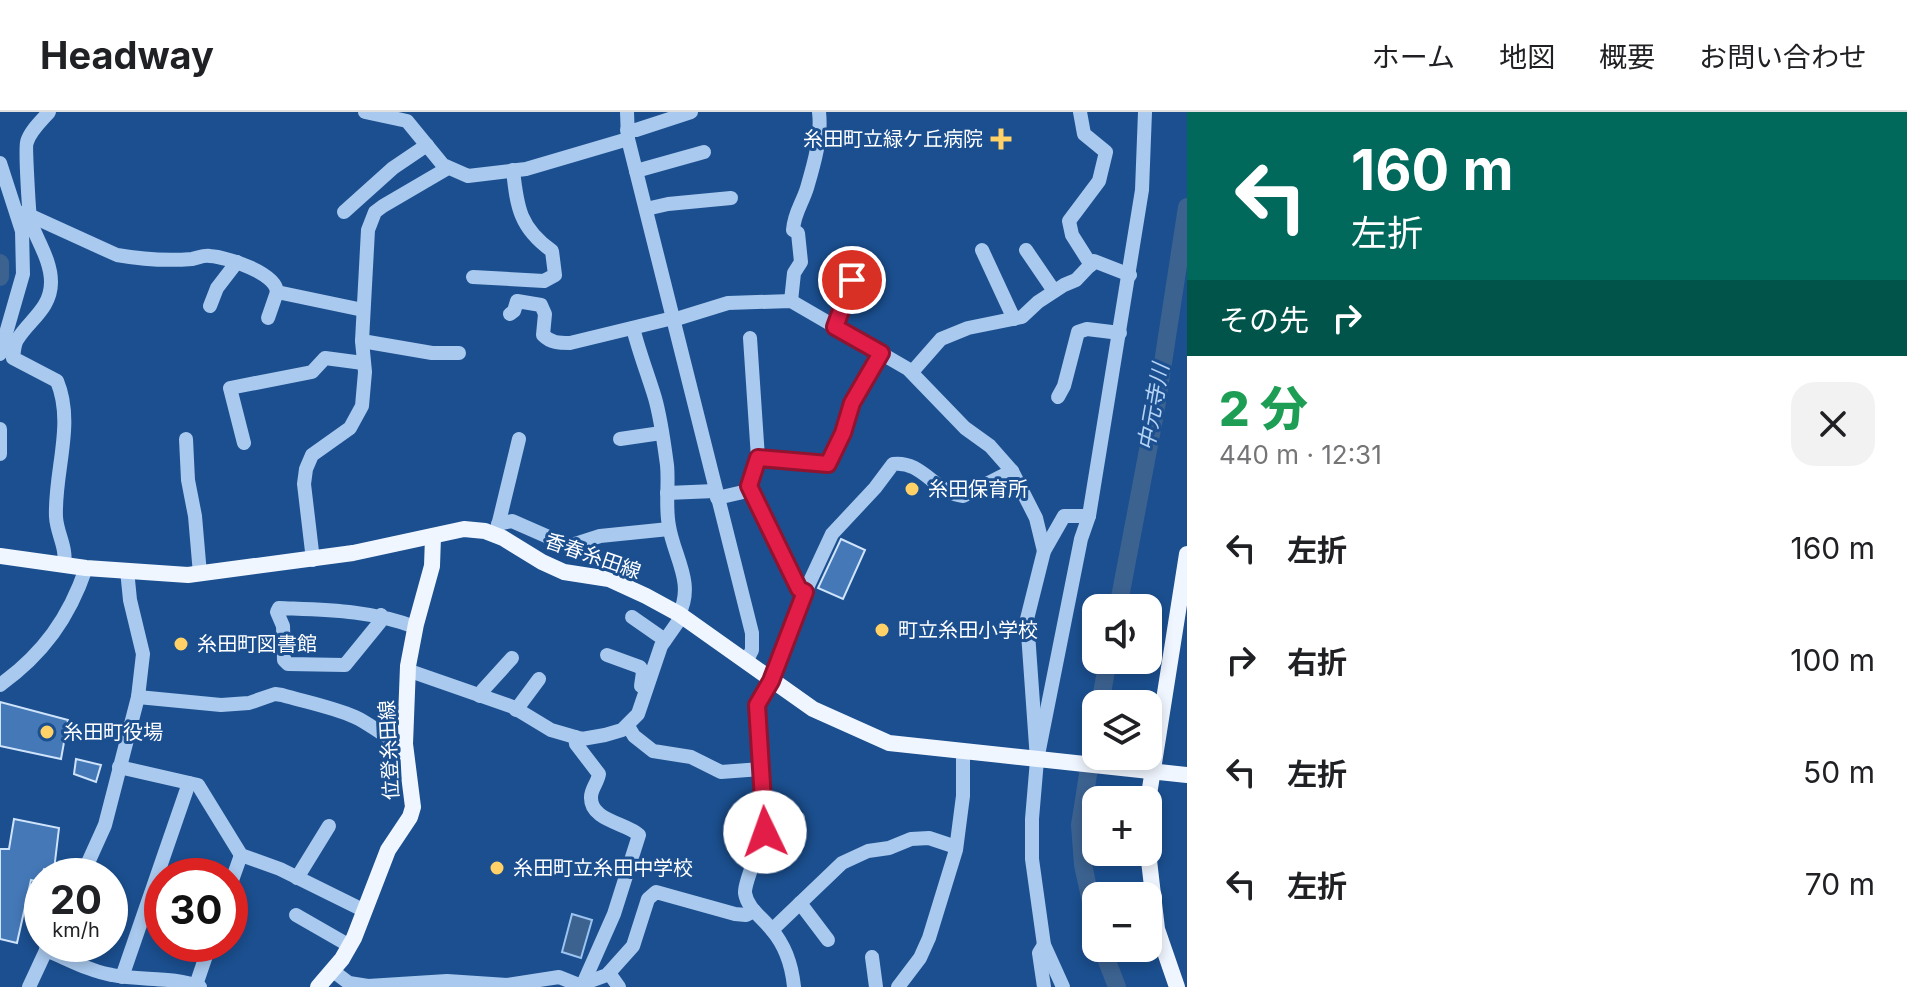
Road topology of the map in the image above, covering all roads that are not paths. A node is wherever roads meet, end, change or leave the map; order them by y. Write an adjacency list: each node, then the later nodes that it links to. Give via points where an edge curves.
1 (49, 112): 18 (street, via 25,150 29,176)
2 (365, 112): 9 (street, via 407,121)
3 (627, 112): 8 (street)
4 (691, 112): 8 (street)
5 (819, 112): 28 (street, via 819,139 808,185 794,215 801,262 794,273)
6 (1080, 112): 22 (street, via 1084,134 1106,152 1099,181 1069,221)
7 (1145, 112): 23 (street, via 1142,190)
8 (628, 134): 13 (street); 14 (street)
9 (427, 145): 12 (street); 17 (street)
10 (704, 152): 14 (street)
11 (0, 163): 18 (street)
12 (448, 168): 13 (street, via 468,176); 30 (street, via 375,212 368,230)
13 (513, 170): 24 (street, via 521,217 552,251 555,275 544,281)
14 (636, 171): 16 (street)
15 (731, 198): 16 (street)
16 (646, 209): 33 (street)
17 (344, 212)
18 (23, 214): 21 (street, via 117,255 206,255); 42 (street, via 23,274); 42 (street, via 45,255 49,298)
19 (982, 250): 34 (street)
20 (1026, 250): 26 (street)
21 (237, 262): 27 (street, via 271,278); 29 (street)
22 (1091, 265): 23 (street, via 1094,261); 26 (street)
23 (1130, 275): 37 (street)
24 (473, 277)
25 (852, 280): 35 (street)
26 (1054, 291): 34 (street)
27 (277, 292): 30 (street); 32 (street)
28 (791, 301): 33 (street, via 728,303); 35 (street)
29 (210, 306)
30 (363, 310): 39 (street)
31 (510, 314): 36 (street, via 517,301 541,305 543,335 559,343)
32 (268, 318)
33 (673, 319): 36 (street); 57 (street)
34 (1014, 319): 44 (street, via 941,339)
35 (835, 327): 41 (street)
36 (633, 328): 47 (street)
37 (1120, 333): 45 (street, via 1078,332); 58 (street)
38 (750, 338): 53 (street)
39 (362, 341): 40 (street); 43 (street)
40 (459, 353)
41 (881, 353): 44 (street); 53 (street, via 852,403 828,464)
42 (5, 354): 66 (street, via 57,381 60,388 64,430 55,502)
43 (363, 363): 51 (street, via 325,358 312,372 230,388); 65 (street, via 357,418 312,455 306,469)
44 (912, 372): 54 (street)
45 (1058, 397)
46 (0, 429): 52 (street)
47 (661, 433): 50 (street); 56 (street)
48 (186, 439): 69 (street)
49 (519, 439): 59 (street)
50 (620, 439)
51 (244, 443)
52 (0, 454)
53 (758, 458): 55 (street)
54 (1012, 471): 62 (street, via 1036,518); 70 (street, via 963,496 912,465 893,464 832,534)
55 (752, 490): 57 (street); 70 (street)
56 (667, 493): 57 (street); 60 (street)
57 (716, 495): 78 (street, via 752,633)
58 (1089, 516): 62 (street, via 1064,516); 92 (street)
59 (497, 529): 60 (street, via 512,521 569,546 600,536); 61 (main road, 香春糸田線, via 464,529); 72 (main road, 香春糸田線, via 542,562 564,572 609,579)
60 (669, 529): 72 (street, via 685,584)
61 (433, 537): 65 (main road, 香春糸田線); 74 (main road, 位登糸田線, via 432,566)
62 (1044, 551): 92 (street, via 1027,619)
63 (1187, 554): 83 (main road)
64 (0, 556): 66 (main road, 香春糸田線)
65 (313, 560): 69 (main road, 香春糸田線)
66 (64, 565): 67 (main road, 香春糸田線)
67 (86, 568): 68 (main road, 香春糸田線); 82 (street, via 55,634)
68 (127, 570): 69 (main road, 香春糸田線); 86 (street, via 143,654)
69 (200, 574)
70 (805, 592): 81 (street)
71 (381, 615): 71 (street, via 279,608 284,660 345,665); 74 (street)
72 (681, 615): 75 (street); 78 (main road, 香春糸田線)
73 (632, 617): 75 (street)
74 (415, 627): 79 (main road, 位登糸田線)
75 (665, 640): 84 (street)
76 (607, 655): 84 (street, via 640,667 640,688)
77 (512, 658): 85 (street)
78 (746, 662): 81 (main road, 香春糸田線)
79 (407, 670): 85 (street); 90 (main road, 位登糸田線)
80 (539, 679): 87 (street)
81 (771, 681): 91 (main road, 香春糸田線, via 813,709 889,743); 95 (street, via 757,705)
82 (0, 685)
83 (1160, 690)
84 (647, 691): 88 (street)
85 (480, 696): 87 (street)
86 (138, 697): 90 (street, via 221,705 282,695 345,713); 94 (street)
87 (516, 710): 89 (street)
88 (628, 726): 89 (street, via 605,735); 95 (street, via 653,751 691,757 721,772)
89 (575, 737): 124 (street, via 599,774 590,802 615,824 639,835 614,914)
90 (405, 744): 109 (main road, 位登糸田線, via 413,807 388,850)
91 (963, 751): 92 (main road, 香春糸田線); 102 (street)
92 (1043, 760): 93 (main road, 香春糸田線); 114 (street, via 1032,819 1032,859)
93 (1082, 763)
94 (119, 767): 98 (street); 104 (street, via 105,825)
95 (761, 769): 99 (street)
96 (1152, 770): 97 (main road, 香春糸田線)
97 (1187, 775)
98 (189, 783): 103 (street, via 201,788); 122 (street)
99 (764, 804): 100 (street); 110 (street, via 765,832 745,893)
100 (798, 818)
101 (329, 826): 107 (street)
102 (956, 847): 108 (street, via 929,838 868,851 842,863); 131 (street, via 929,938)
103 (241, 855): 105 (street); 107 (street)
104 (90, 858)
105 (240, 858)
106 (1150, 866): 134 (main road, via 1157,929)
107 (297, 878): 109 (street)
108 (800, 903): 112 (street); 113 (street)
109 (365, 911): 115 (main road, 位登糸田線)
110 (754, 911): 112 (street); 121 (street, via 735,914 656,892 648,899 633,946)
111 (296, 915): 115 (street)
112 (772, 930): 129 (street, via 791,967)
113 (828, 940)
114 (1044, 945): 132 (street, via 1039,953); 133 (street)
115 (350, 946): 120 (main road, 位登糸田線)
116 (872, 957): 130 (street)
117 (41, 962): 126 (street)
118 (77, 962): 122 (street)
119 (205, 962): 125 (street)
120 (333, 971): 123 (street, via 349,983 368,986); 127 (main road, 位登糸田線)
121 (609, 973): 124 (street); 128 (street)
122 (122, 977): 125 (street)
123 (454, 984): 124 (street, via 507,985 559,977)
124 (575, 984)
125 (198, 986)
126 (29, 987)
127 (318, 987)
128 (619, 987)
129 (794, 987)
130 (876, 987)
131 (898, 987)
132 (1044, 987)
133 (1063, 987)
134 (1177, 987)

